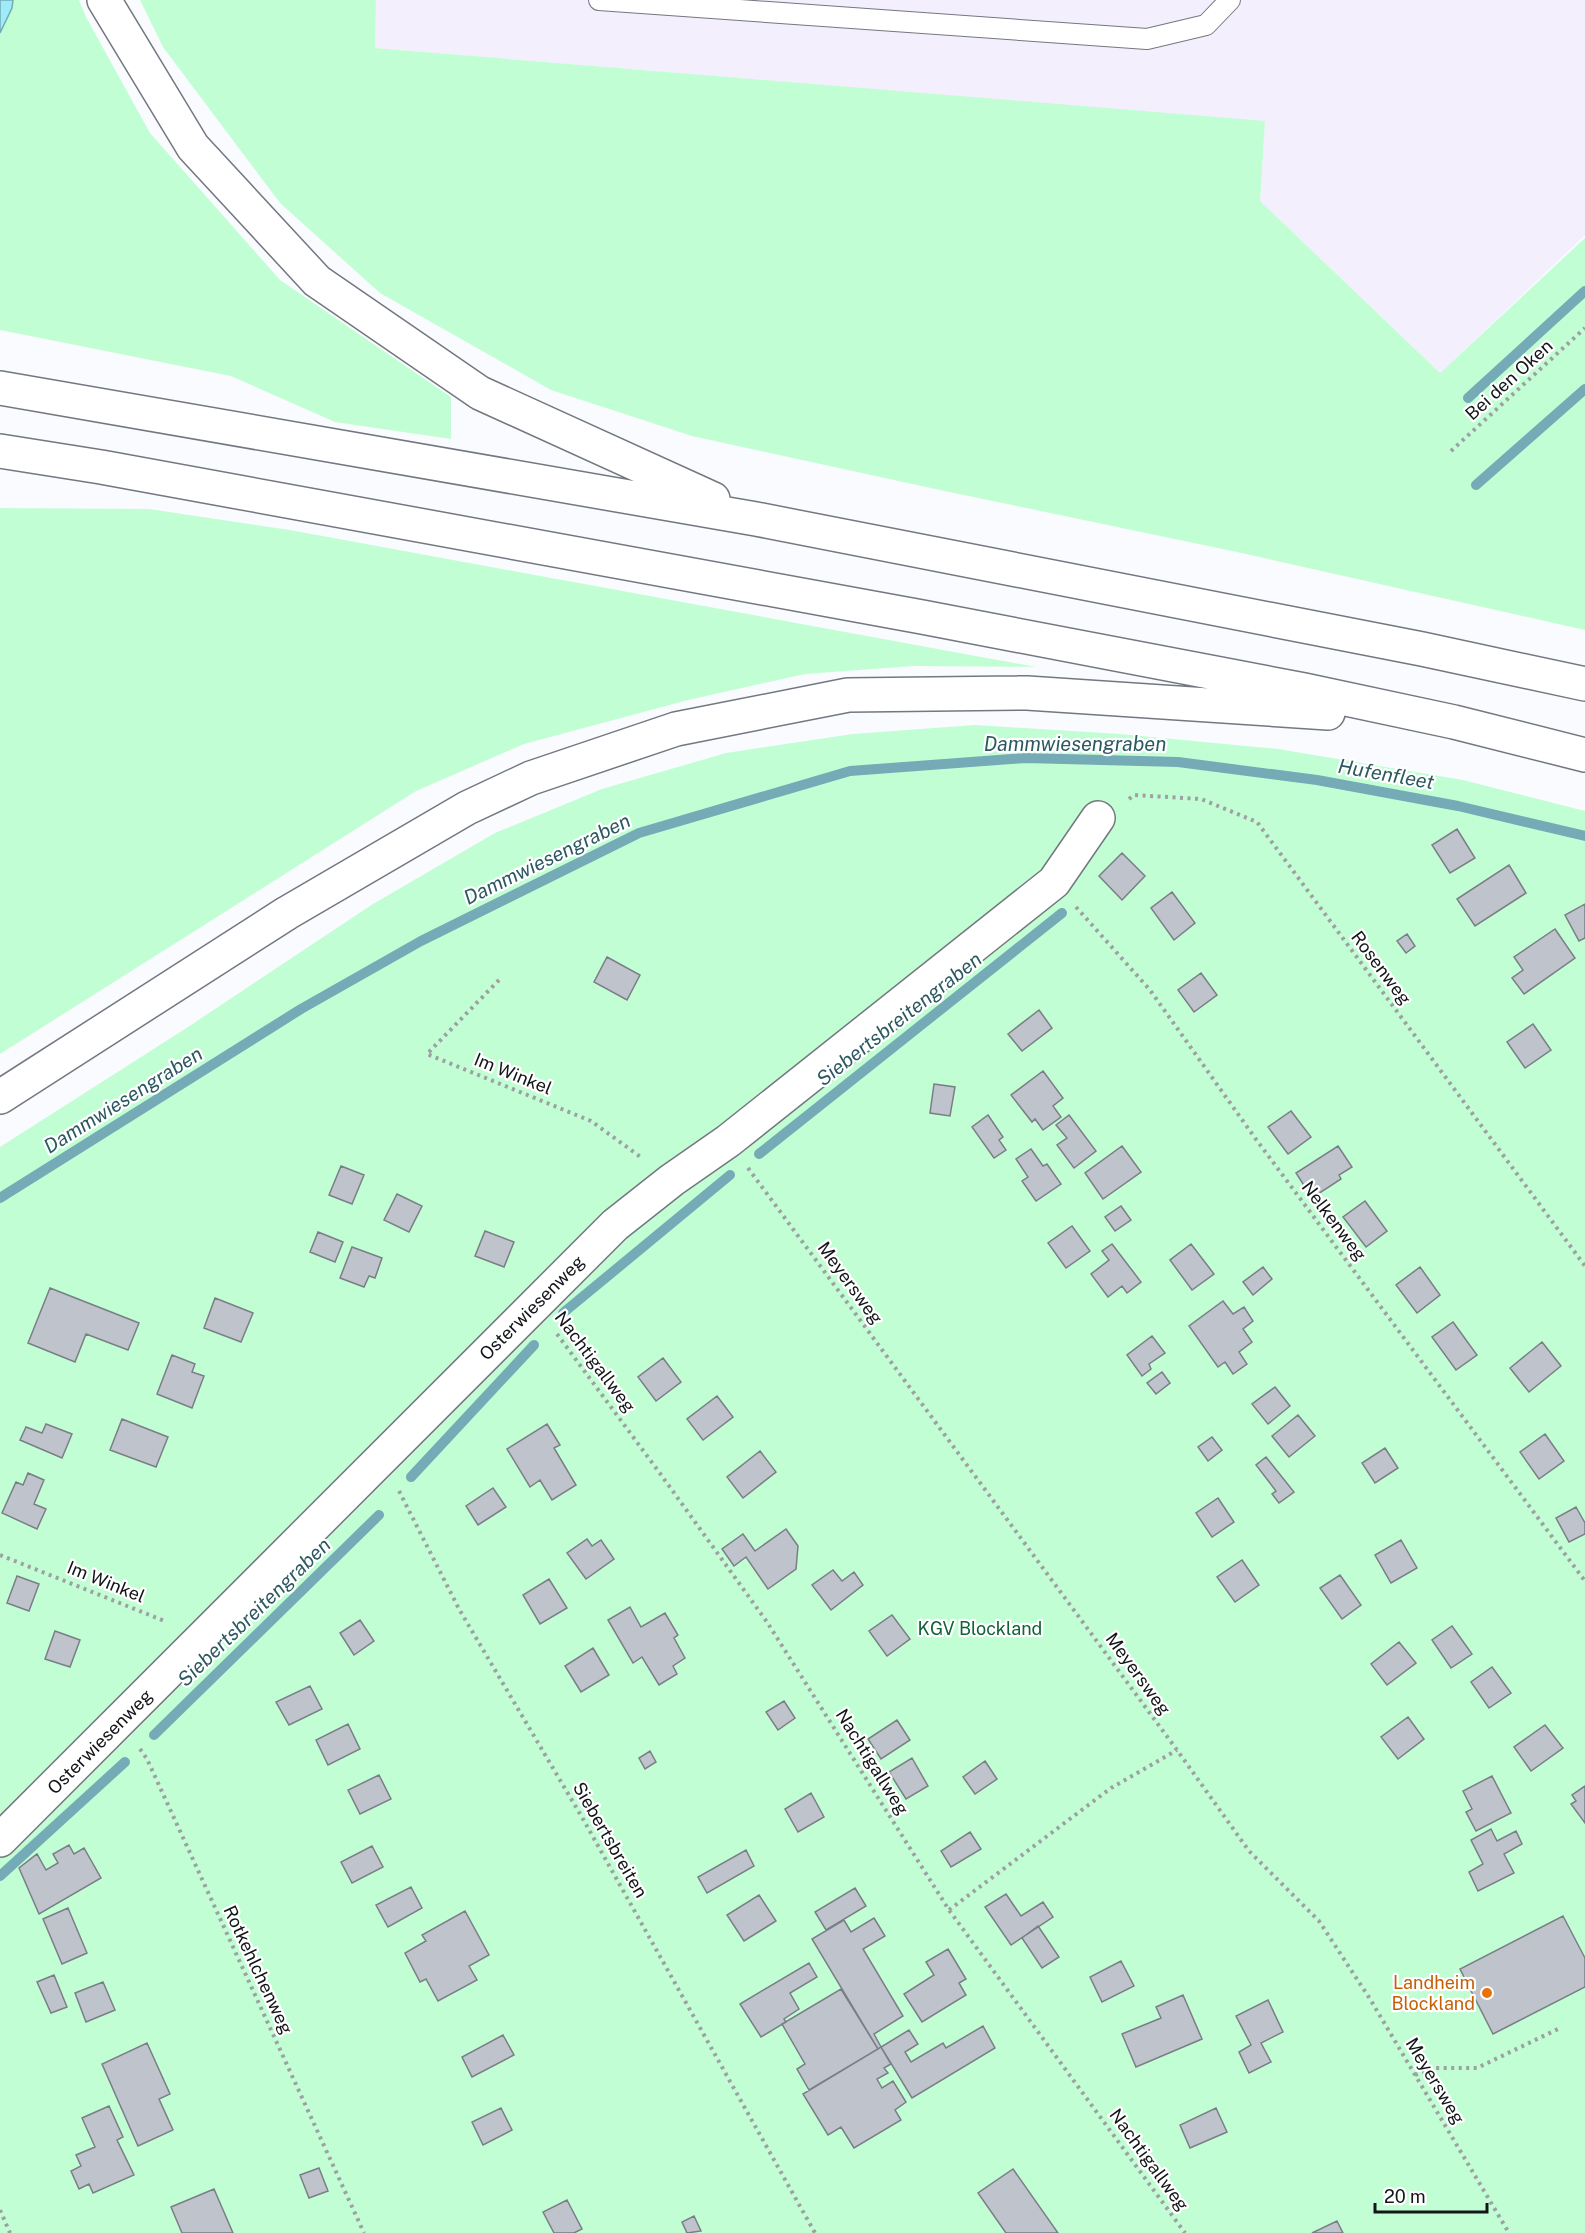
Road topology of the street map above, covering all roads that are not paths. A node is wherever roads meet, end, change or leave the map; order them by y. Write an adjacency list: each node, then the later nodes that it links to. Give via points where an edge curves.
1 (104, 0): 6 (main road, via 193,147 317,281 480,393)
2 (599, 0): 3 (lane, via 1147,39 1206,25)
3 (1230, 0)
4 (0, 388): 6 (main road)
5 (0, 451): 8 (main road, via 933,620)
6 (756, 519): 7 (main road)
7 (1585, 684)
8 (1454, 722): 9 (main road); 11 (main road, via 992,693 848,695 676,729 531,778 467,808 287,913)
9 (1585, 756)
10 (1098, 818): 12 (main road, Osterwiesenweg, via 1054,882 728,1141 615,1225)
11 (0, 1097)
12 (0, 1840)

